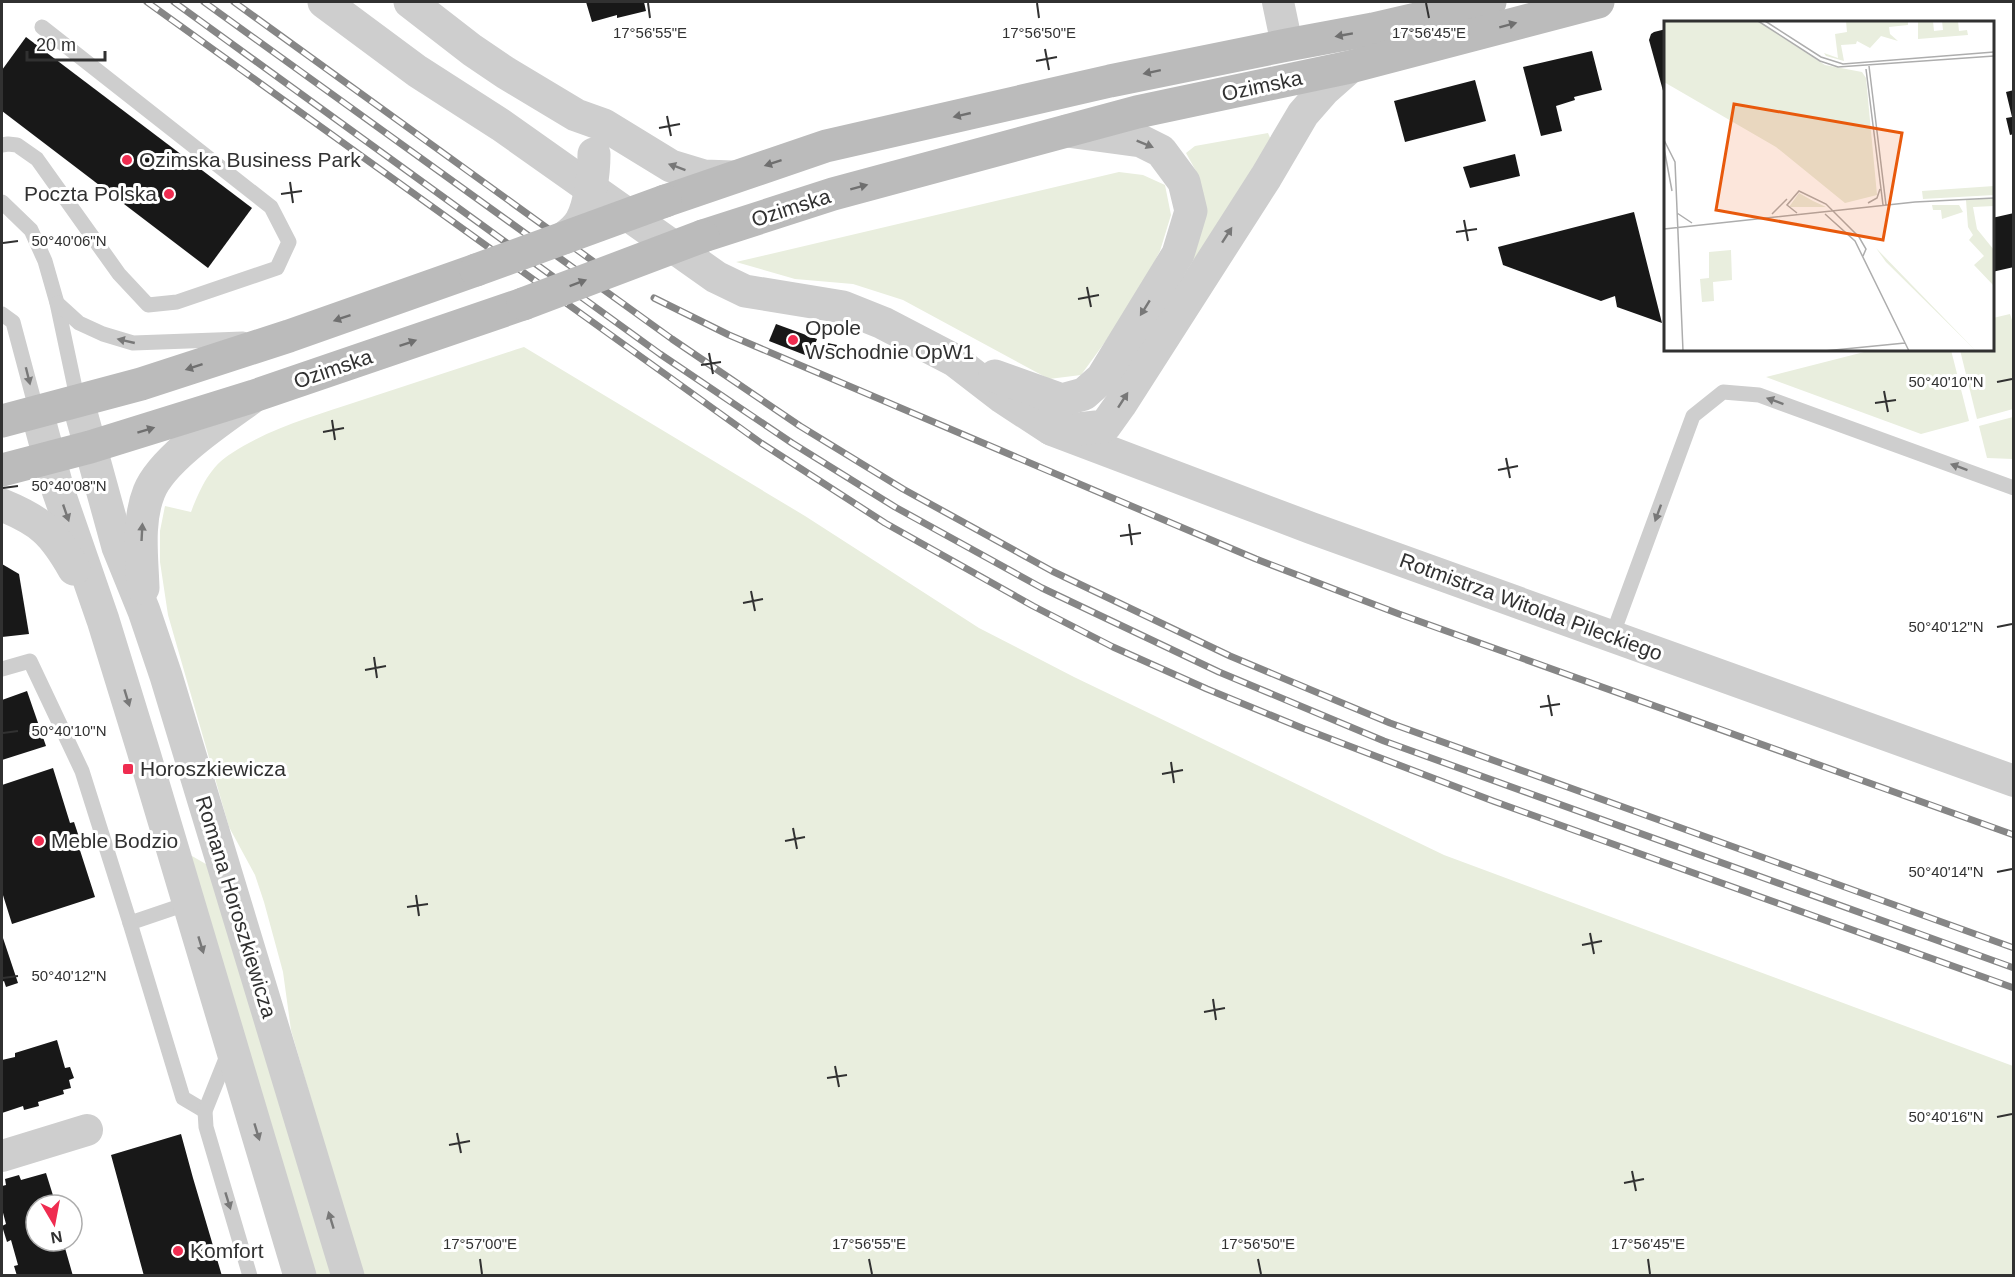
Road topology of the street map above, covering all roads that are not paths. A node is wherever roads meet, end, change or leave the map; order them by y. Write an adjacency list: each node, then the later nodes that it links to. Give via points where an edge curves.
1 (324, 2): 21 (street, via 417,71 501,125 716,277 745,291 843,307 883,323 954,360 1002,397)
2 (410, 2): 9 (street, via 506,73)
3 (1278, 2): 7 (street)
4 (1490, 2): 7 (main road, Ozimska, one-way to 7)
5 (1598, 2): 8 (main road, Ozimska, one-way to 5)
6 (42, 27): 11 (lane, via 271,207 289,242 277,268 177,302 148,305 119,274 37,159 17,146)
7 (1287, 45): 12 (main road, Ozimska, one-way to 12, via 826,146)
8 (1350, 67): 10 (main road, Ozimska); 23 (street, one-way to 8, via 1303,114)
9 (576, 115): 12 (street, one-way to 9, via 704,176 671,166 604,125); 14 (street, bridge, via 594,154 592,176 582,220)
10 (1066, 131): 18 (main road, Ozimska, one-way to 10, bridge, via 523,304 703,236 833,194); 21 (street, one-way to 21, via 1141,141 1161,151 1184,182 1191,211 1178,254 1102,378)
11 (2, 146)
12 (733, 177): 14 (main road, Ozimska, bridge)
13 (2, 202): 15 (lane, via 31,230)
14 (564, 238): 17 (main road, Ozimska, one-way to 17, bridge)
15 (57, 303): 17 (lane, one-way to 15, via 133,343 83,325); 19 (lane)
16 (2, 314): 20 (lane, one-way to 20, via 13,322)
17 (289, 336): 19 (main road, Ozimska, one-way to 19)
18 (254, 396): 24 (main road, Ozimska, one-way to 18); 30 (street, one-way to 18, via 141,537 148,494 156,476)
19 (78, 402): 20 (main road, Ozimska); 24 (street, Romana Horoszkiewicza)
20 (37, 412): 22 (main road, Ozimska); 25 (street, Romana Horoszkiewicza)
21 (1056, 415): 23 (street, via 1078,429); 26 (street, Rotmistrza Witolda Pileckiego)
22 (2, 421)
23 (1105, 426): 26 (street)
24 (90, 447): 25 (main road, Ozimska); 30 (street, Romana Horoszkiewicza, via 118,547)
25 (49, 457): 27 (main road, Ozimska); 31 (street, Romana Horoszkiewicza, one-way to 31)
26 (1152, 467): 32 (street, Rotmistrza Witolda Pileckiego)
27 (2, 470)
28 (2013, 488): 32 (lane, one-way to 32, via 1759,395 1722,393 1693,416)
29 (2, 504): 31 (street, via 36,520 61,547)
30 (144, 611): 43 (street, Romana Horoszkiewicza, one-way to 30)
31 (103, 620): 35 (street, Romana Horoszkiewicza, one-way to 35)
32 (1612, 636): 34 (street, Rotmistrza Witolda Pileckiego)
33 (2, 669): 36 (lane, via 30,661 82,771)
34 (2013, 781)
35 (189, 903): 36 (lane); 37 (street, Romana Horoszkiewicza, one-way to 37)
36 (130, 923): 38 (lane, via 183,1098)
37 (231, 1045): 38 (lane); 42 (street, Romana Horoszkiewicza, one-way to 42)
38 (205, 1111): 41 (lane, one-way to 41, via 206,1127)
39 (87, 1130): 40 (street)
40 (2, 1156)
41 (250, 1275)
42 (300, 1275)
43 (348, 1275)

